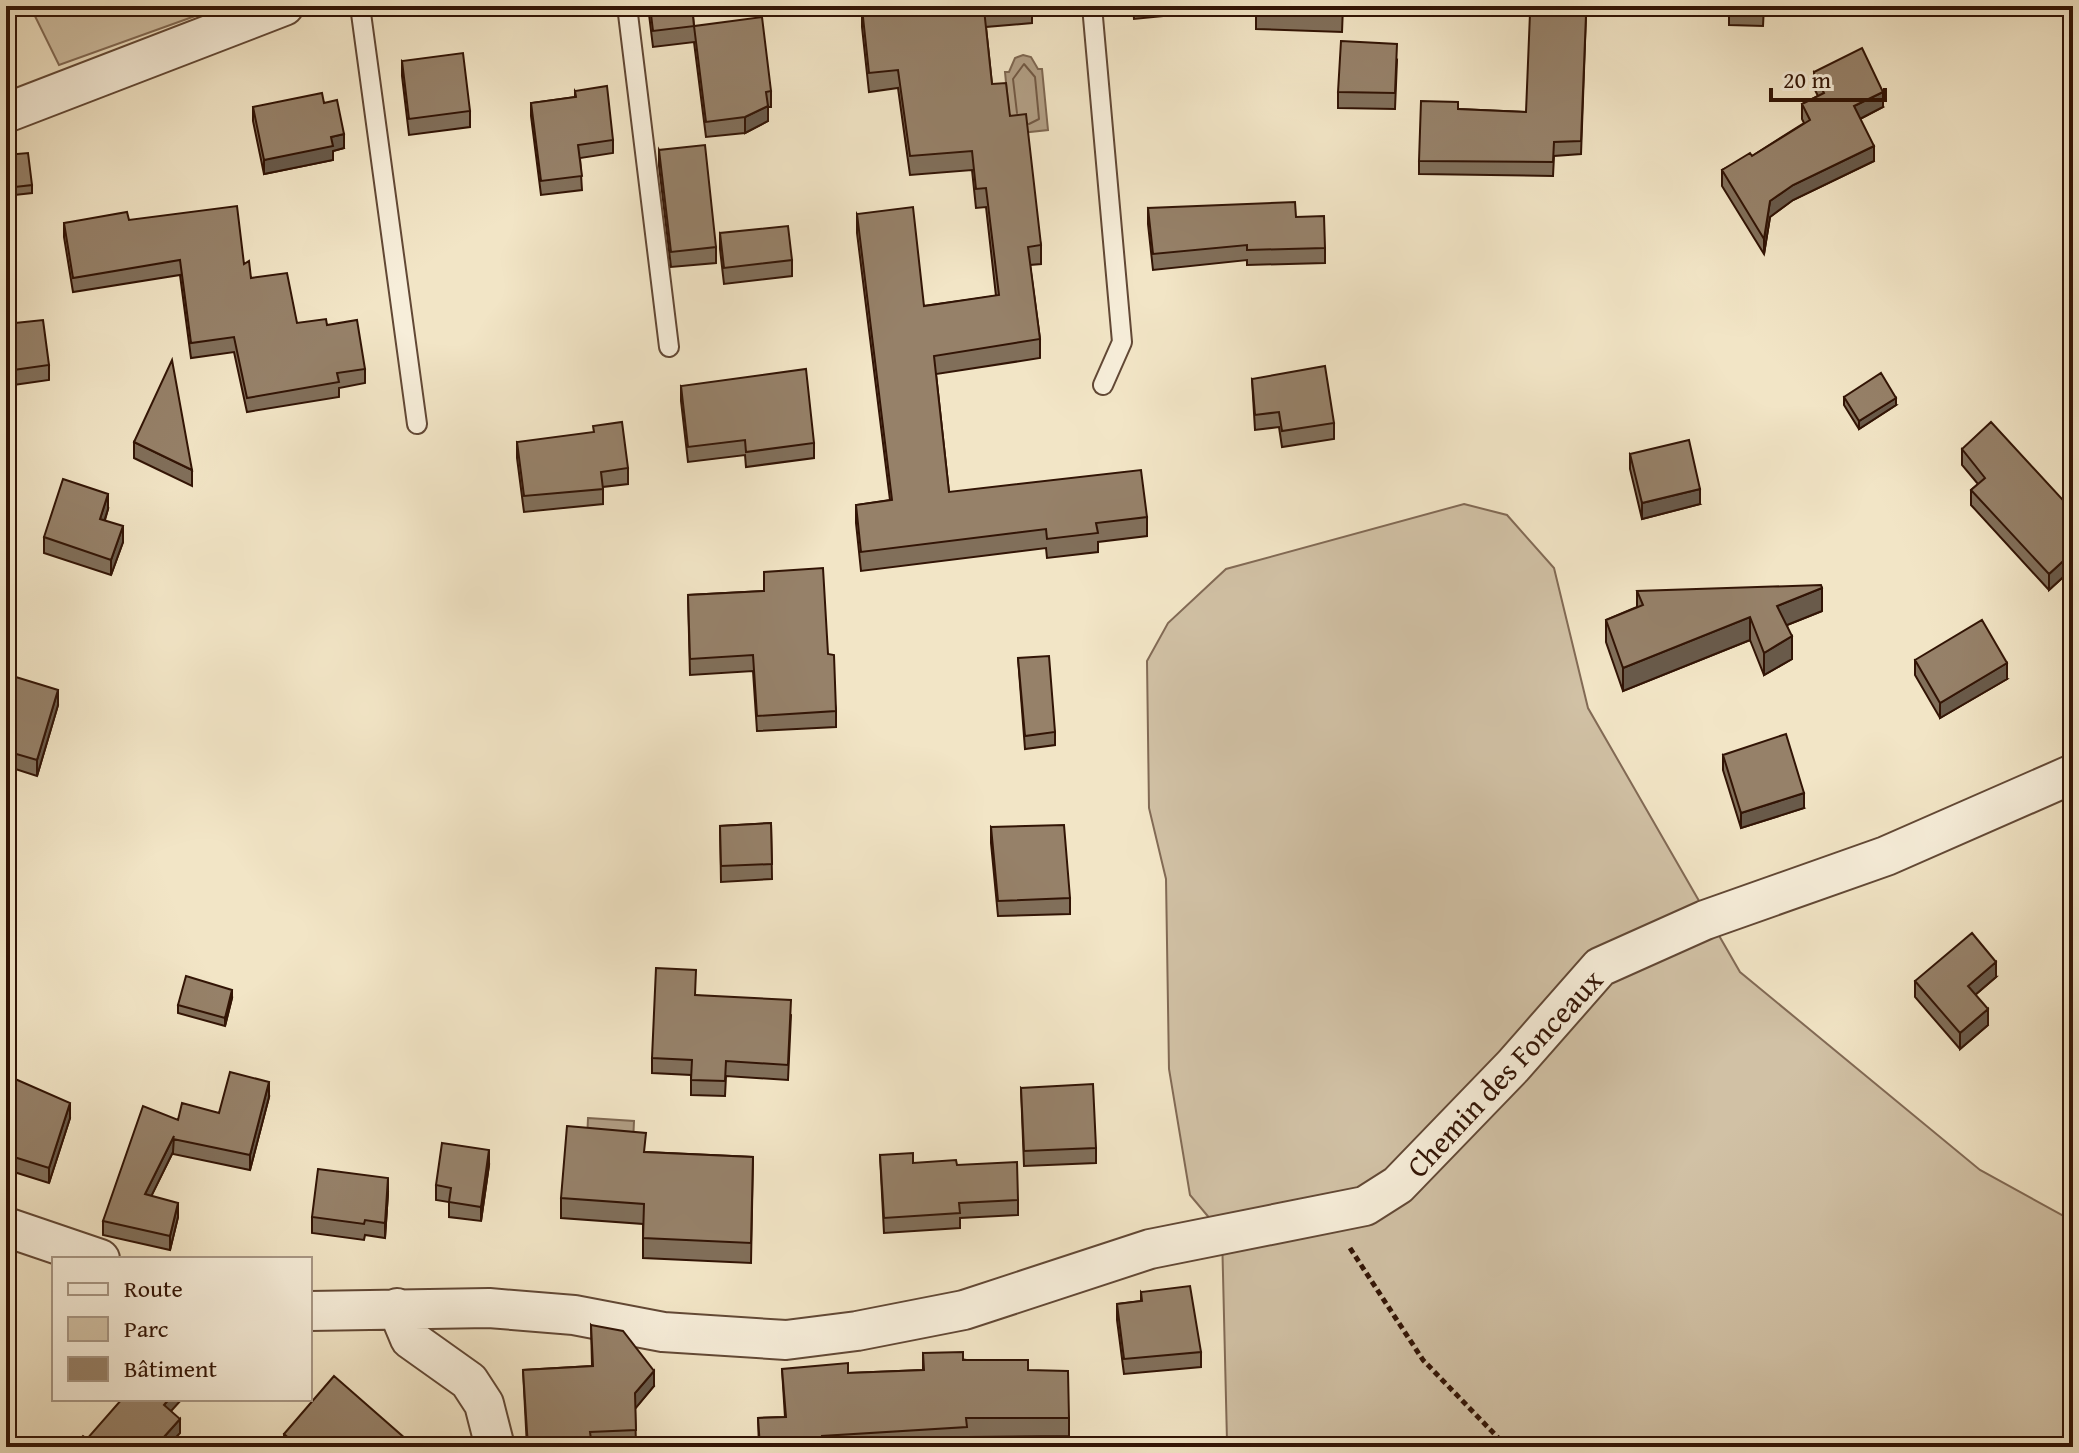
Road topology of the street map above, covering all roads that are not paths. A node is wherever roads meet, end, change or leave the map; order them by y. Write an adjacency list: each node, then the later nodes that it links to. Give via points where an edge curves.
1 (284, 6): 5 (street)
2 (360, 6): 8 (lane)
3 (627, 6): 6 (lane)
4 (1092, 6): 7 (lane, via 1122,342)
5 (6, 113)
6 (669, 347)
7 (1103, 385)
8 (417, 424)
9 (2073, 774): 12 (street, Chemin des Fonceaux, via 1886,856 1705,920 1600,967 1398,1185 1365,1206 1150,1249 964,1310 786,1340 663,1332 531,1311)
10 (6, 1227): 11 (street)
11 (94, 1257)
12 (397, 1308): 13 (street, Chemin des Fonceaux); 14 (street, via 410,1339 469,1381 484,1404)
13 (312, 1311)
14 (495, 1447)

